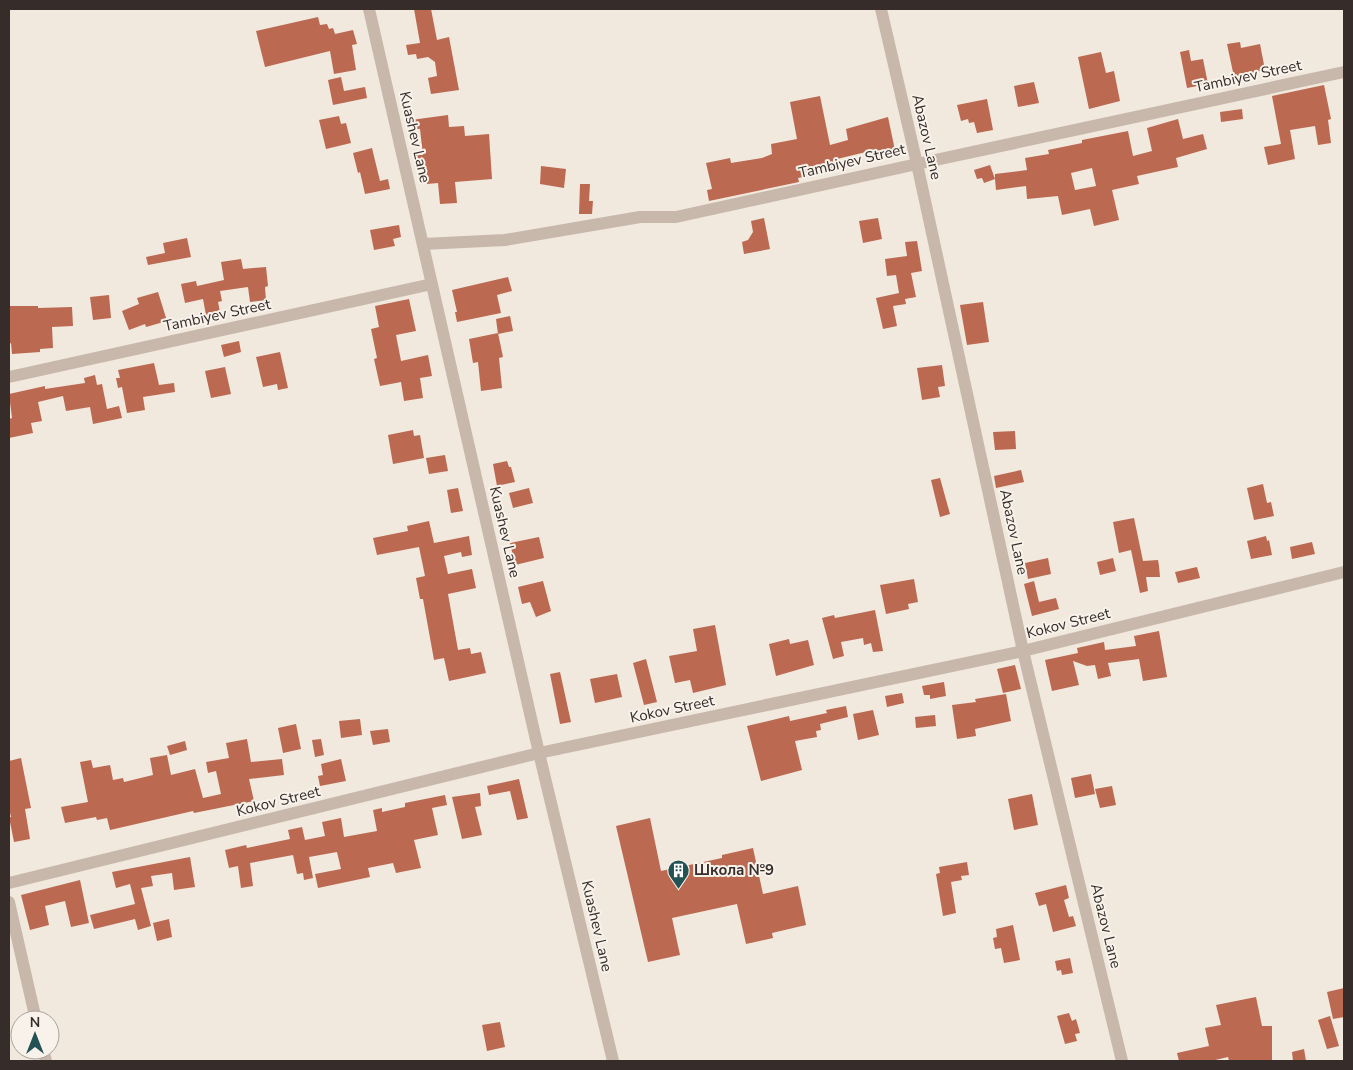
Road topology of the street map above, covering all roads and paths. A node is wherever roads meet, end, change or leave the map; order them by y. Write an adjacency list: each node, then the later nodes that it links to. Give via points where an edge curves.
1 (369, 9): 5 (street, Kuashev Lane)
2 (881, 9): 4 (street, Abazov Lane)
3 (1344, 72): 4 (street, Tambiyev Street)
4 (917, 164): 5 (street, Tambiyev Street, via 676,217 640,216 505,240); 9 (street, Abazov Lane)
5 (423, 244): 6 (street, Kuashev Lane)
6 (432, 284): 7 (street, Tambiyev Street); 10 (street, Kuashev Lane)
7 (9, 377)
8 (1344, 572): 9 (street, Kokov Street)
9 (1023, 651): 10 (street, Kokov Street); 15 (street, Abazov Lane)
10 (539, 753): 11 (street, Kokov Street); 14 (street, Kuashev Lane)
11 (9, 883)
12 (9, 902): 13 (street)
13 (34, 1010)
14 (613, 1061)
15 (1122, 1061)

